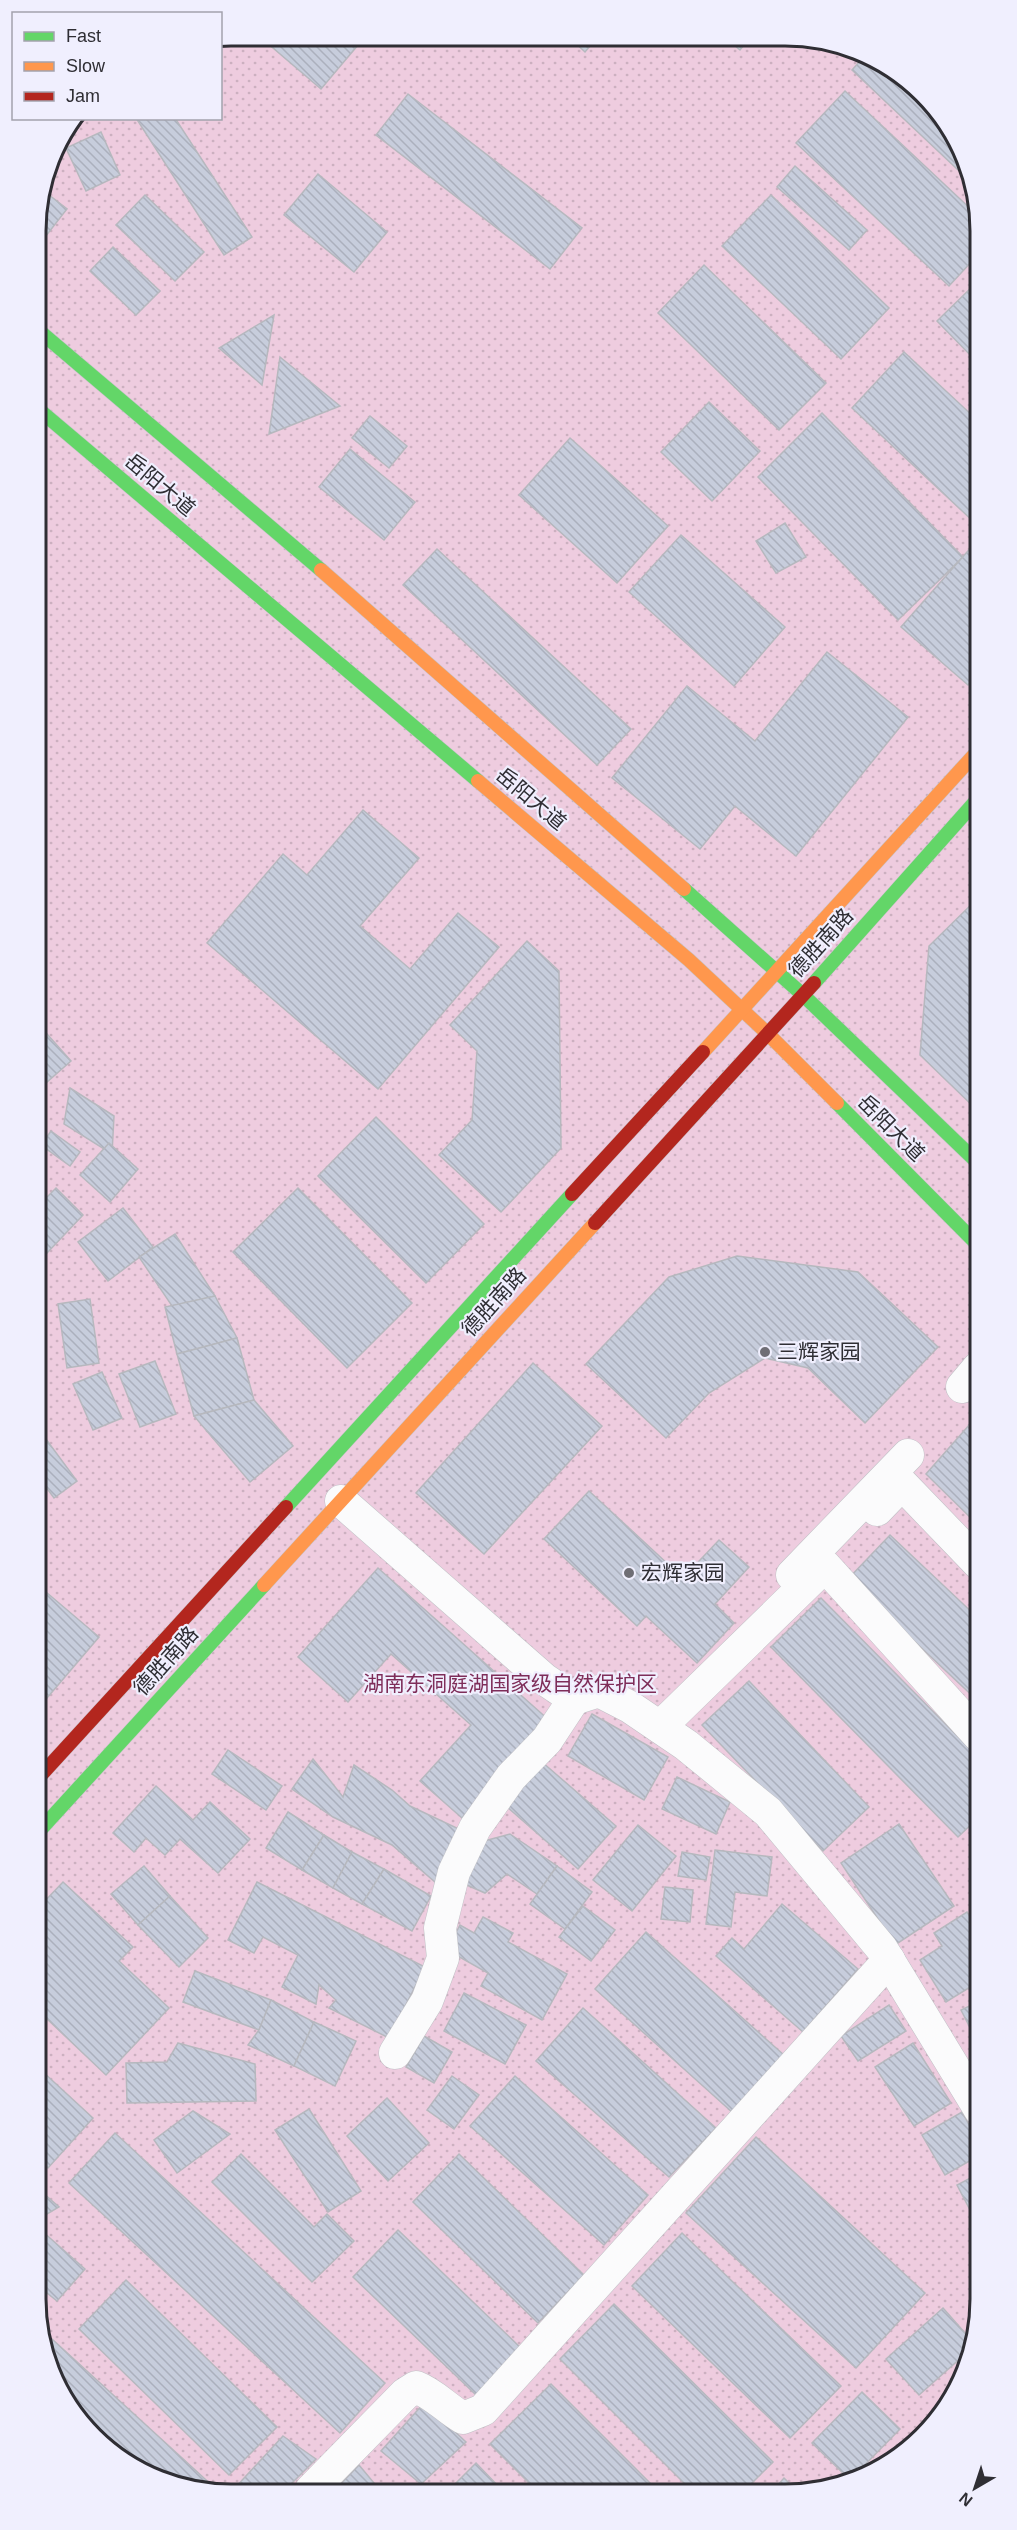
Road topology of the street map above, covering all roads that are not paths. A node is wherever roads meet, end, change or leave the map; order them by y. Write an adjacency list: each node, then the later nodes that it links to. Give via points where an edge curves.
1 (47, 337): 5 (main road, 岳阳大道, via 365,607)
2 (47, 416): 7 (main road, 岳阳大道, via 689,960)
3 (970, 760): 5 (main road, 德胜南路)
4 (970, 808): 6 (main road, 德胜南路)
5 (777, 971): 6 (main road, 岳阳大道); 7 (main road, 德胜南路)
6 (803, 995): 8 (main road, 德胜南路); 9 (main road, 岳阳大道)
7 (741, 1010): 8 (main road, 岳阳大道); 18 (main road, 德胜南路)
8 (768, 1034): 10 (main road, 岳阳大道); 12 (main road, 德胜南路)
9 (970, 1155)
10 (970, 1237)
11 (908, 1455): 17 (street, via 677,1701)
12 (341, 1501): 15 (street, via 544,1679); 19 (main road, 德胜南路)
13 (970, 1555): 14 (street, via 902,1484)
14 (825, 1566): 16 (street); 17 (street)
15 (574, 1699): 17 (street, via 599,1691); 21 (street, via 547,1740 511,1777 476,1828 454,1872 440,1928 442,1958 427,2001)
16 (970, 1726)
17 (660, 1727): 20 (street, via 768,1812)
18 (46, 1769)
19 (46, 1823)
20 (889, 1960): 22 (street); 23 (street, via 483,2410 463,2418 416,2386)
21 (395, 2054)
22 (970, 2094)
23 (317, 2484)

